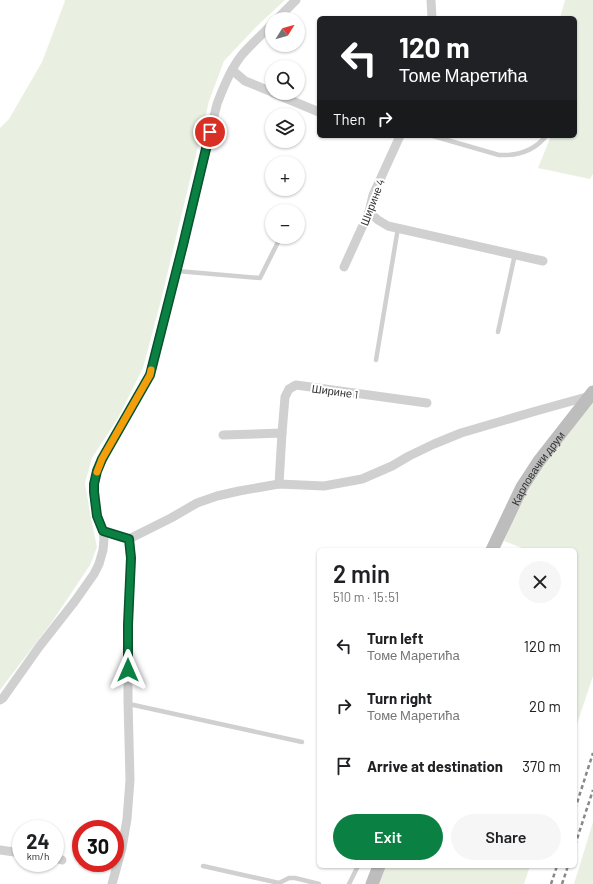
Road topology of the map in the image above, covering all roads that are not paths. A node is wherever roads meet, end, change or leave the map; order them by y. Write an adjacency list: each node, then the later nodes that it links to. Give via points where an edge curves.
1 (296, 0): 3 (street)
2 (431, 0): 4 (street)
3 (284, 12)
4 (432, 16)
5 (265, 31): 6 (street, via 242,55)
6 (232, 70): 7 (street, via 245,81); 19 (street, via 217,104)
7 (265, 90)
8 (290, 100): 9 (street)
9 (317, 111)
10 (396, 138): 13 (street, Ширине 4)
11 (440, 138): 12 (lane, via 507,156 529,150)
12 (544, 138)
13 (369, 212): 14 (street, via 388,226); 18 (street, Ширине 4)
14 (398, 228): 16 (street); 21 (lane)
15 (277, 244): 19 (lane, via 260,278)
16 (515, 254): 17 (street); 20 (lane)
17 (543, 261)
18 (344, 267)
19 (177, 271): 27 (street, via 150,375 97,471 94,484 95,499 98,520)
20 (498, 332)
21 (376, 360)
22 (591, 394): 26 (street, via 461,433 362,479 324,486); 29 (main road, Карловачки друм, via 522,487)
23 (427, 403): 24 (street, Ширине 1, via 296,385 289,389 285,397)
24 (282, 433): 25 (street); 26 (street)
25 (223, 435)
26 (279, 484): 28 (street, via 224,494 197,503)
27 (103, 531): 28 (street); 30 (street, via 103,550 94,574)
28 (129, 539): 31 (street)
29 (493, 548)
30 (1, 699): 32 (street)
31 (129, 704): 33 (lane); 39 (street, via 128,819)
32 (0, 708)
33 (302, 742)
34 (0, 850): 35 (street)
35 (12, 852)
36 (203, 866): 40 (lane, via 279,883 295,878)
37 (357, 868): 41 (lane)
38 (378, 868): 42 (main road)
39 (112, 884)
40 (319, 884)
41 (349, 884)
42 (372, 884)

